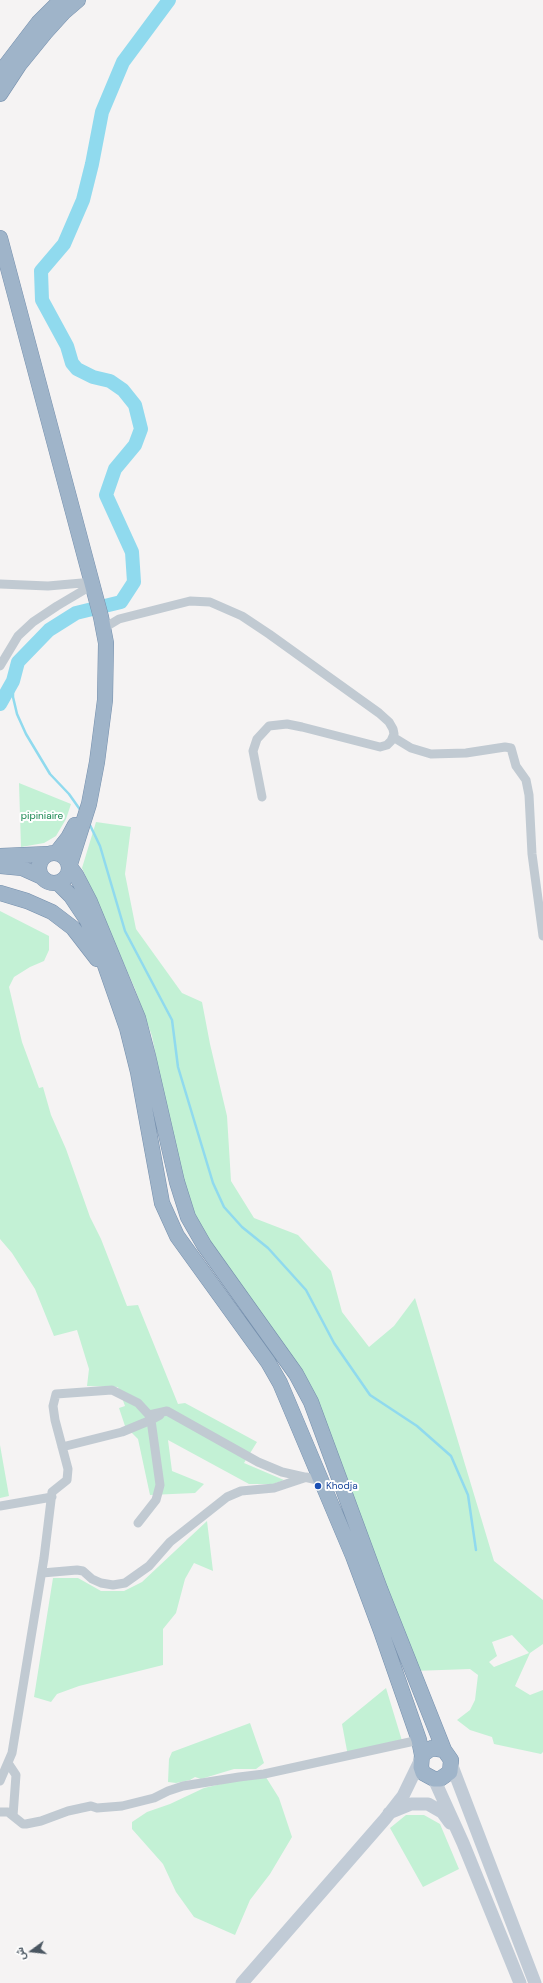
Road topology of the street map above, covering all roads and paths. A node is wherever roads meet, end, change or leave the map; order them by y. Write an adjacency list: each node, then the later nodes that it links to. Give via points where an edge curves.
1 (61, 0): 3 (highway, via 38,23)
2 (78, 0): 4 (highway, via 64,12 19,65)
3 (0, 73)
4 (0, 94)
5 (0, 238): 8 (highway)
6 (0, 278): 8 (highway)
7 (0, 584): 8 (street)
8 (87, 591): 9 (highway); 10 (street, via 56,606 33,622 18,636)
9 (99, 622): 11 (street, via 190,601 210,602 242,616 379,713 389,722 393,729); 13 (highway, via 97,697 85,803)
10 (0, 666)
11 (393, 737): 12 (street, via 387,745 380,747 287,724 269,726 257,739 253,752); 21 (street, via 411,748 431,754 466,753 505,746 511,748 516,766 526,780 529,795 532,854)
12 (262, 797)
13 (79, 823): 14 (highway); 17 (highway)
14 (52, 853): 15 (highway); 17 (highway, via 65,856); 18 (highway, via 40,861)
15 (0, 856)
16 (0, 866): 18 (highway, via 22,868)
17 (70, 866): 19 (highway, via 66,877); 32 (highway, via 90,902 140,1024 177,1182 188,1218 204,1245 296,1374 311,1402 380,1589)
18 (42, 876): 19 (highway, via 49,882)
19 (58, 883): 22 (highway, via 71,896 87,920)
20 (0, 893): 22 (highway, via 40,906 63,920 90,948)
21 (543, 936)
22 (111, 982): 26 (highway, via 135,1060 162,1203 177,1236 280,1383)
23 (167, 1411): 24 (street); 25 (street, via 149,1416 138,1403 112,1390 56,1394 53,1406); 26 (street, via 258,1462 282,1472)
24 (151, 1420): 25 (street, via 122,1432); 29 (street, via 160,1485 156,1500)
25 (62, 1448): 27 (street, via 68,1469 67,1480 52,1492)
26 (315, 1479): 30 (street, via 274,1488 241,1491 227,1497 170,1542 149,1566 125,1583 101,1583 77,1570); 31 (highway, via 353,1556 400,1683)
27 (52, 1498): 28 (street); 30 (street)
28 (0, 1506)
29 (138, 1523)
30 (42, 1573): 34 (street, via 16,1731)
31 (418, 1740): 33 (highway); 41 (street, via 264,1774 183,1786 154,1798 122,1806 91,1806 35,1823 22,1824)
32 (444, 1750): 33 (highway, via 432,1748); 35 (highway, via 449,1754)
33 (421, 1758): 36 (highway, via 423,1773); 38 (main road)
34 (8, 1763): 37 (street); 41 (street, via 16,1775)
35 (452, 1766): 36 (highway, via 445,1776); 45 (main road)
36 (431, 1778): 38 (main road); 42 (main road)
37 (0, 1781)
38 (402, 1796): 40 (main road)
39 (0, 1812): 41 (street, via 8,1812)
40 (389, 1813): 42 (main road, via 411,1804 428,1804 442,1812); 43 (main road)
41 (13, 1816)
42 (463, 1843): 44 (main road)
43 (242, 1983)
44 (520, 1983)
45 (535, 1983)

